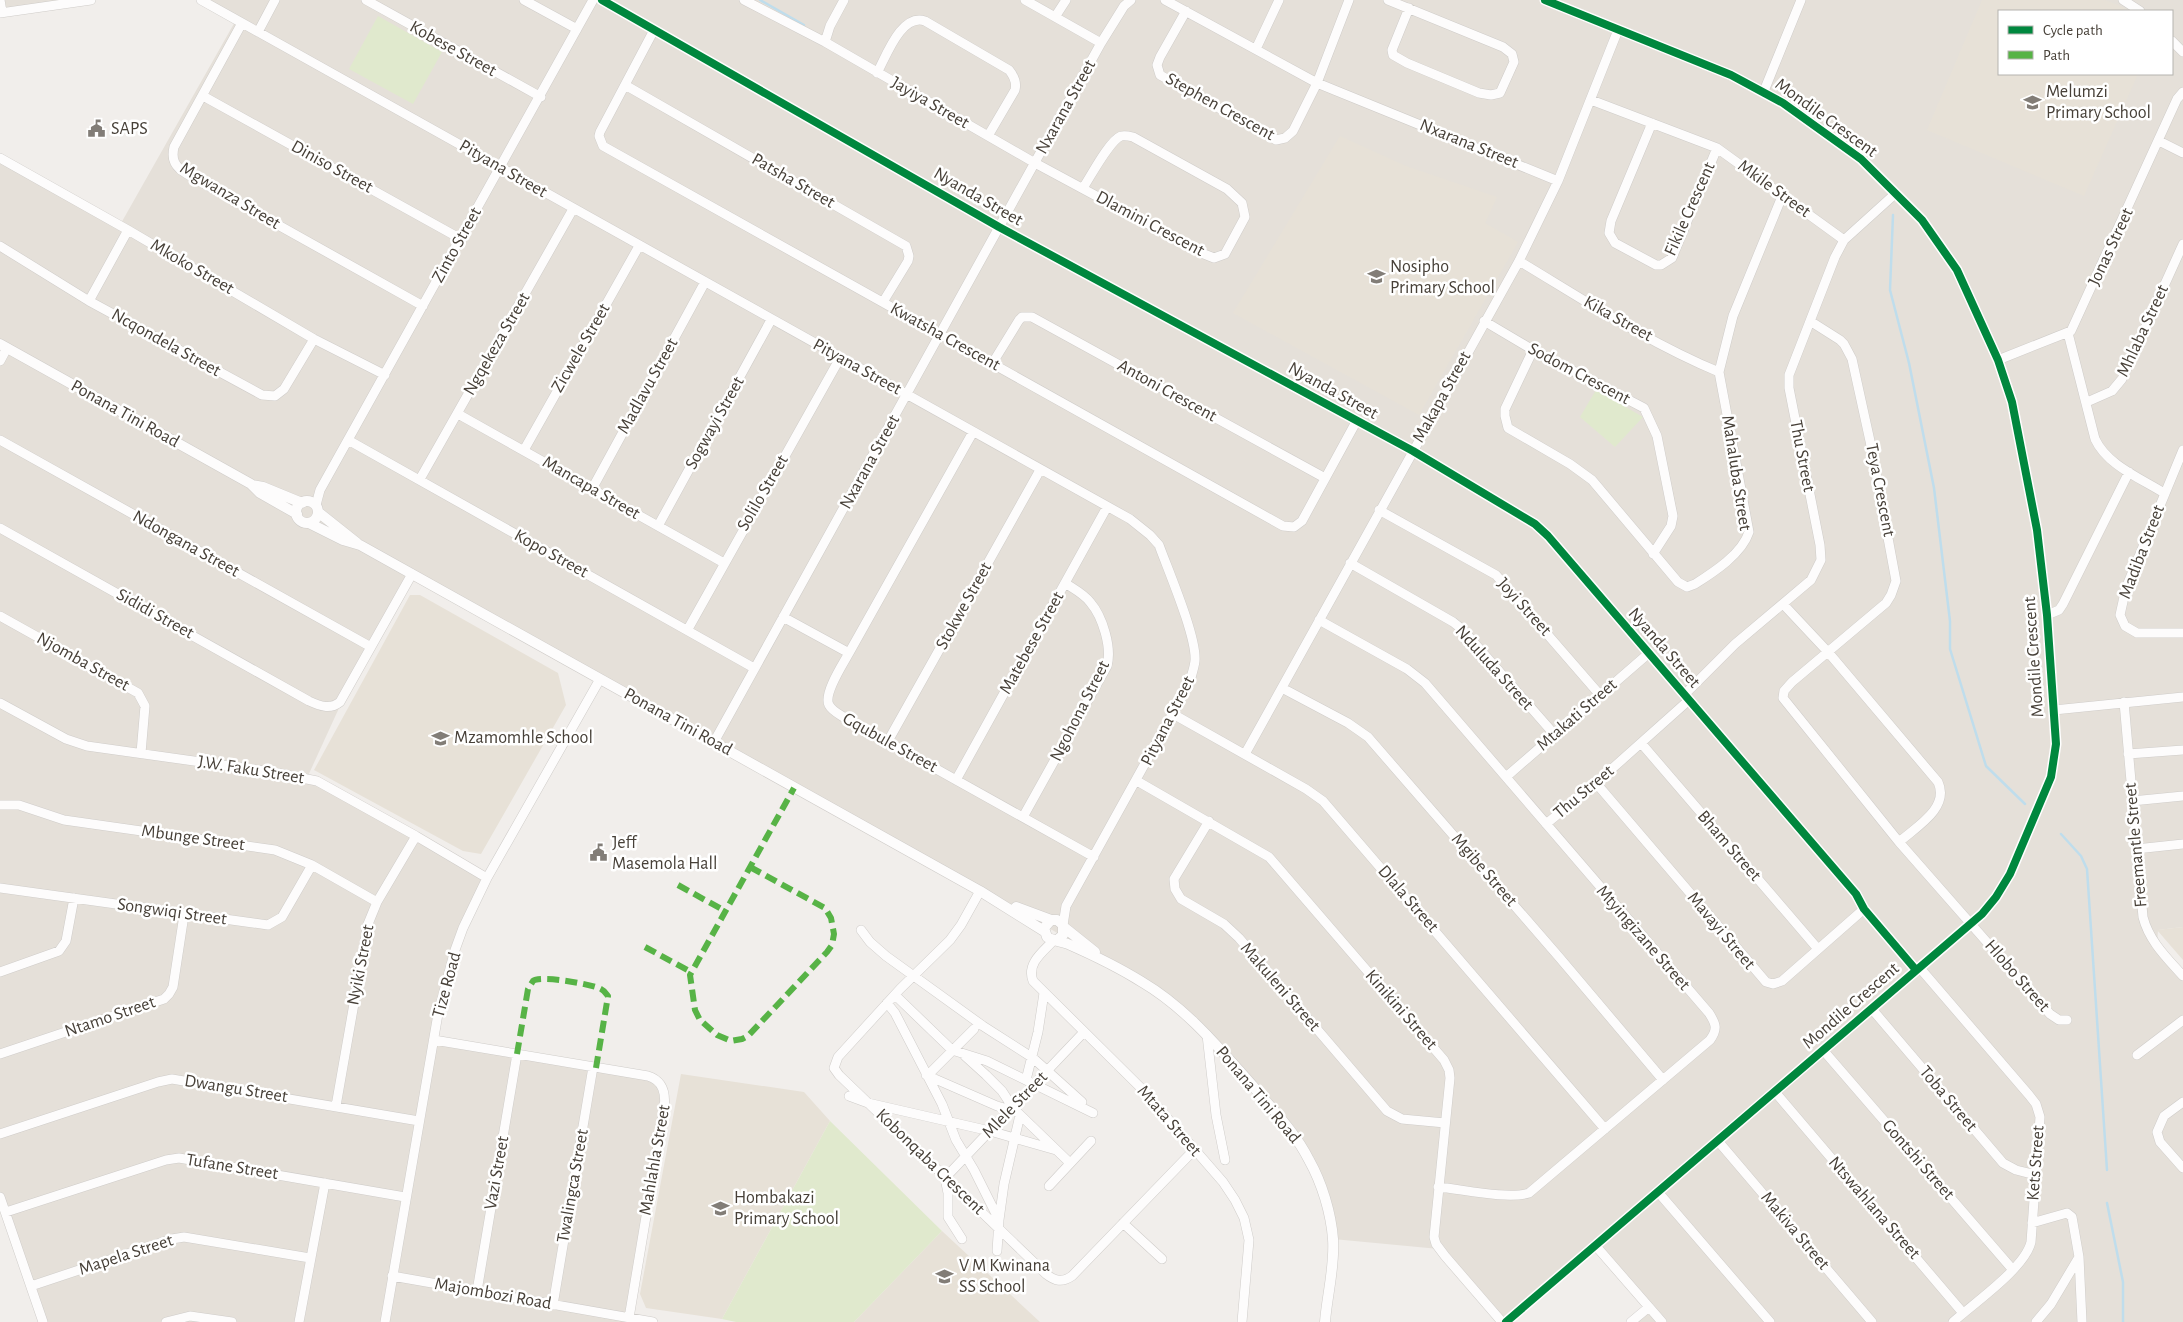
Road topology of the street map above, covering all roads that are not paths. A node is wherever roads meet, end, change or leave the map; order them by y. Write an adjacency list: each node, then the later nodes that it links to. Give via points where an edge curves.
1 (0, 0): 24 (street)
2 (91, 0): 24 (street)
3 (201, 0): 26 (street, Pityana Street)
4 (275, 0): 30 (street)
5 (366, 0): 42 (street, Kobese Street)
6 (524, 0): 27 (street)
7 (593, 0): 27 (street, Zinto Street)
8 (602, 0): 28 (street, Nyanda Street)
9 (744, 0): 31 (street, Jayiya Street)
10 (844, 0): 31 (street)
11 (1024, 0): 25 (street)
12 (1066, 0): 25 (street)
13 (1131, 0): 33 (street, Nxarana Street)
14 (1165, 0): 23 (street, Nxarana Street)
15 (1278, 0): 34 (street)
16 (1349, 0): 37 (street)
17 (1388, 0): 21 (street)
18 (1545, 0): 29 (street, Mondile Crescent)
19 (1801, 0): 39 (street)
20 (2123, 0): 22 (street)
21 (1409, 8): 21 (street, via 1392,50 1393,55 1479,93 1500,93 1514,62 1508,50)
22 (2138, 10)
23 (1186, 11): 34 (street, Nxarana Street); 37 (street, Stephen Crescent, via 1160,56 1157,65 1160,75 1266,136 1276,140 1293,132)
24 (1, 12)
25 (1056, 17): 33 (street)
26 (242, 23): 30 (street, Pityana Street); 41 (street, Mgwanza Street)
27 (577, 30): 42 (street, Zinto Street)
28 (654, 30): 38 (street, Kwatsha Crescent); 57 (street, Nyanda Street)
29 (1618, 30): 39 (street, Mondile Crescent); 43 (street, Makapa Street)
30 (258, 32): 51 (street, Pityana Street)
31 (825, 42): 36 (street, Jayiya Street)
32 (2173, 42): 35 (street)
33 (1101, 43): 50 (street, Nxarana Street)
34 (1256, 49): 37 (street, Nxarana Street)
35 (2183, 52)
36 (877, 73): 45 (street, Jayiya Street); 45 (street, via 900,31 913,21 925,22 1013,75 1015,90)
37 (1317, 82): 52 (street, Nxarana Street)
38 (625, 85): 67 (street, Patsha Street, via 906,246 908,261); 67 (street, Kwatsha Crescent, via 600,132 603,146)
39 (1764, 91): 54 (street, Mondile Crescent, via 1861,159)
40 (2183, 92): 46 (street, Jonas Street)
41 (203, 96): 59 (street, Diniso Street); 68 (street, Mgwanza Street, via 174,147 172,154 176,166)
42 (541, 97): 51 (street, Zinto Street)
43 (1591, 100): 44 (street, Mkile Street); 52 (street, Makapa Street)
44 (1652, 123): 47 (street, Mkile Street); 47 (street, Fikile Crescent, via 1611,221 1609,233 1615,243 1656,265 1672,258)
45 (988, 136): 50 (street, Jayiya Street)
46 (2159, 141): 48 (street); 72 (street, Jonas Street, via 2079,317)
47 (1717, 148): 55 (street, Mkile Street)
48 (2183, 153)
49 (0, 158): 58 (street, Mkoko Street)
50 (1035, 163): 53 (street, Dlamini Crescent); 57 (street, Nxarana Street)
51 (502, 167): 56 (street, Pityana Street); 59 (street, Zinto Street)
52 (1558, 181): 64 (street, Makapa Street)
53 (1083, 188): 53 (street, Dlamini Crescent, via 1214,258 1228,249 1245,217 1242,203 1227,189 1133,137 1121,136 1113,143)
54 (1896, 193): 60 (street, Thu Street); 78 (street, Mondile Crescent, via 1922,220 1957,270)
55 (1782, 194): 60 (street, Mkile Street); 81 (street, Mahaluba Street, via 1733,316)
56 (573, 209): 63 (street, Pityana Street); 85 (street, Ngqekeza Street)
57 (999, 228): 73 (street, Nxarana Street); 86 (street, Nyanda Street)
58 (128, 230): 66 (street); 74 (street, Mkoko Street)
59 (461, 239): 68 (street, Zinto Street)
60 (1844, 240): 70 (street, Thu Street)
61 (2183, 244): 84 (street, Mhlaba Street, via 2122,378 2112,390)
62 (0, 246): 66 (street, Ncqondela Street)
63 (639, 246): 65 (street, Pityana Street); 90 (street, Zicwele Street)
64 (1519, 261): 71 (street, Makapa Street); 81 (street, Kika Street, via 1602,311)
65 (705, 282): 69 (street, Pityana Street); 98 (street, Madlavu Street)
66 (89, 301): 74 (street, Ncqondela Street, via 262,395 275,396 284,389)
67 (883, 302): 73 (street, Kwatsha Crescent)
68 (423, 306): 82 (street, Zinto Street)
69 (771, 320): 77 (street, Pityana Street); 105 (street, Sogwayi Street)
70 (1810, 321): 113 (street, Thu Street, via 1791,370 1789,388 1819,538 1820,560 1811,580); 121 (street, Teya Crescent, via 1840,340 1852,359 1895,574 1894,589 1886,603)
71 (1484, 322): 76 (street, Sodom Crescent); 92 (street, Makapa Street)
72 (2068, 333): 78 (street); 84 (street)
73 (940, 335): 80 (street, Kwatsha Crescent); 83 (street, Nxarana Street)
74 (314, 339): 82 (street, Mkoko Street)
75 (4, 346): 79 (street); 97 (street, Ponana Tini Road)
76 (1533, 350): 108 (street, Mahaluba Street, via 1505,409 1508,428 1592,480); 108 (street, Sodom Crescent, via 1631,400 1647,413 1658,436 1673,516 1671,526)
77 (840, 358): 83 (street, Pityana Street); 109 (street, Solilo Street)
78 (1998, 360): 114 (street, Mondile Crescent, via 2012,402 2034,508)
79 (0, 361)
80 (992, 364): 95 (street, Antoni Crescent, via 1022,317 1028,316); 95 (street, Kwatsha Crescent, via 1283,526 1299,525)
81 (1719, 372): 108 (street, Mahaluba Street, via 1747,520 1746,539 1717,568 1687,587 1678,582)
82 (385, 375): 89 (street, Zinto Street)
83 (908, 395): 87 (street, Pityana Street); 116 (street, Nxarana Street)
84 (2087, 402): 94 (street, via 2095,438 2102,452)
85 (458, 414): 90 (street, Mancapa Street); 96 (street, Ngqekeza Street)
86 (1356, 422): 92 (street, Nyanda Street); 95 (street, Kwatsha Crescent)
87 (973, 432): 93 (street, Pityana Street); 122 (street, Gqubule Street)
88 (0, 440): 120 (street, Ndongana Street)
89 (348, 440): 96 (street, Kopo Street); 100 (street, Zinto Street)
90 (524, 450): 98 (street, Mancapa Street)
91 (2183, 450): 99 (street, Madiba Street)
92 (1412, 451): 102 (street, Makapa Street); 123 (street, Nyanda Street, via 1543,529)
93 (1040, 470): 101 (street, Pityana Street); 135 (street, Stokwe Street)
94 (2130, 472): 99 (street); 114 (street, via 2061,608)
95 (1325, 478)
96 (420, 479): 118 (street, Kopo Street)
97 (251, 484): 100 (street, Ponana Tini Road); 103 (street, Ponana Tini Road, via 260,493)
98 (592, 489): 105 (street, Mancapa Street)
99 (2164, 493): 119 (street, Madiba Street, via 2126,588 2120,615 2125,626 2137,633)
100 (311, 505): 103 (street, via 298,506); 104 (street, via 316,519); 107 (street, Ponana Tini Road)
101 (1107, 507): 112 (street, Matebese Street); 133 (street, Pityana Street, via 1141,526 1159,545 1191,637 1194,670)
102 (1379, 510): 110 (street, Makapa Street); 127 (street, Joyi Street, via 1496,575)
103 (297, 514): 104 (street, via 303,522)
104 (310, 523): 107 (street, Ponana Tini Road)
105 (658, 526): 109 (street, Mancapa Street)
106 (0, 528): 120 (street, Sididi Street, via 309,701 330,707 340,702)
107 (360, 545): 111 (street, Ponana Tini Road)
108 (1653, 554)
109 (724, 563): 118 (street, Solilo Street)
110 (1350, 563): 117 (street, Makapa Street); 134 (street, Nduluda Street, via 1463,630)
111 (412, 574): 120 (street, Sididi Street); 125 (street, Ponana Tini Road)
112 (1065, 583): 143 (street, Matebese Street); 149 (street, Ngohona Street, via 1095,609 1109,658)
113 (1783, 604): 121 (street); 129 (street, Thu Street, via 1735,644)
114 (2047, 615): 132 (street, Mondile Crescent)
115 (0, 616): 139 (street, Njomba Street, via 138,693 145,706)
116 (783, 617): 122 (street); 124 (street, Nxarana Street)
117 (1319, 620): 126 (street, Makapa Street); 142 (street, Mtyingizane Street, via 1420,678)
118 (688, 629): 124 (street, Kopo Street)
119 (2183, 633)
120 (371, 647)
121 (1828, 652): 153 (street, via 1931,772 1940,787 1940,799 1934,810); 153 (street, Teya Crescent, via 1788,686 1783,698)
122 (849, 653): 135 (street, Gqubule Street, via 828,695 830,706 844,718)
123 (1649, 653): 127 (street, Mtakati Street); 129 (street, Nyanda Street)
124 (754, 668): 136 (street, Nxarana Street)
125 (600, 679): 136 (street, Ponana Tini Road); 158 (street, Tize Road)
126 (1282, 688): 140 (street, Makapa Street); 199 (street, Mgibe Street, via 1368,737)
127 (1600, 695): 134 (street, Mtakati Street)
128 (2183, 697): 130 (street)
129 (1687, 698): 137 (street, Thu Street); 165 (street, Nyanda Street, via 1856,894)
130 (2124, 702): 132 (street); 141 (street, Freemantle Street)
131 (0, 703): 139 (street, J.W. Faku Street, via 78,744)
132 (2054, 710): 168 (street, Mondile Crescent, via 2056,744 2051,777 2010,874 1996,897)
133 (1173, 714): 140 (street, Dlala Street); 144 (street, Pityana Street)
134 (1554, 734): 142 (street, Mtakati Street)
135 (888, 741): 143 (street, Gqubule Street)
136 (714, 742): 160 (street, Ponana Tini Road)
137 (1641, 743): 145 (street, Thu Street); 173 (street, Bham Street)
138 (2183, 750): 141 (street)
139 (141, 753): 152 (street, J.W. Faku Street, via 307,778)
140 (1245, 754): 213 (street, Dlala Street, via 1323,801)
141 (2128, 754): 147 (street, Freemantle Street)
142 (1506, 777): 151 (street, Mtyingizane Street)
143 (956, 780): 149 (street, Gqubule Street)
144 (1137, 780): 150 (street, Kinikini Street); 156 (street, Pityana Street)
145 (1596, 783): 151 (street, Thu Street); 173 (street, Mavayi Street, via 1766,982 1782,981)
146 (2183, 796): 147 (street)
147 (2132, 801): 155 (street, Freemantle Street)
148 (0, 805): 157 (street, Mbunge Street, via 19,805 64,820 275,850)
149 (1023, 817): 156 (street, Gqubule Street)
150 (1209, 821): 212 (street, Kinikini Street, via 1259,850 1278,866 1438,1053 1447,1065 1450,1078); 212 (street, Makuleni Street, via 1174,879 1180,899 1224,924 1239,938 1387,1111 1402,1119)
151 (1546, 824): 199 (street, Mtyingizane Street, via 1716,1025 1716,1032 1710,1040)
152 (416, 836): 158 (street, J.W. Faku Street); 163 (street, Nyiki Street)
153 (1899, 842): 168 (street, Teya Crescent)
154 (2183, 844): 155 (street)
155 (2136, 849): 179 (street, Freemantle Street, via 2145,926 2154,942)
156 (1094, 857): 164 (street, Pityana Street)
157 (312, 865): 163 (street, Mbunge Street); 166 (street, Songwiqi Street, via 287,910 274,924 260,925)
158 (487, 878): 189 (street, Tize Road, via 455,950)
159 (0, 888): 161 (street, Songwiqi Street)
160 (980, 891): 162 (street, Ponana Tini Road); 178 (street, Kobonqaba Crescent, via 957,932)
161 (74, 898): 166 (street, Songwiqi Street); 177 (street, via 66,941 59,951)
162 (996, 901): 167 (street, Ponana Tini Road); 171 (street, Ponana Tini Road)
163 (377, 902): 206 (street, Nyiki Street, via 368,924)
164 (1066, 906): 167 (street, Pityana Street); 169 (street, Pityana Street)
165 (1864, 910): 173 (street, Mavayi Street); 176 (street, Nyanda Street)
166 (184, 914): 192 (street, Ntamo Street, via 173,987 164,999)
167 (1052, 920): 169 (street); 171 (street, via 1045,924)
168 (1971, 923): 176 (street, Mondile Crescent); 184 (street, Hlobo Street, via 2050,1014 2059,1020)
169 (1064, 926): 172 (street, via 1063,935); 175 (street, Ponana Tini Road)
170 (862, 930): 178 (street, via 870,942)
171 (1044, 933): 172 (street, via 1047,938); 174 (street, Mtata Street)
172 (1056, 940): 174 (street, Mtata Street); 175 (street, Ponana Tini Road)
173 (1818, 949)
174 (1041, 951): 180 (street, Mtata Street, via 1031,972 1033,980)
175 (1104, 960): 188 (street, Ponana Tini Road, via 1173,1002)
176 (1918, 969): 183 (street, Mondile Crescent); 225 (street, Kets Street, via 2036,1104 2040,1124)
177 (0, 972)
178 (914, 976): 181 (street, Kobonqaba Crescent); 195 (street)
179 (2183, 976)
180 (1044, 993): 187 (street, Mtata Street); 195 (street)
181 (895, 994): 182 (street, Kobonqaba Crescent); 191 (street)
182 (887, 1003): 198 (street, via 896,1013); 205 (street, Kobonqaba Crescent, via 835,1064 839,1075)
183 (1871, 1008): 190 (street, Mondile Crescent); 225 (street, Toba Street, via 2002,1163)
184 (2067, 1020)
185 (2183, 1020): 194 (street)
186 (974, 1029): 191 (street)
187 (1084, 1032): 197 (street, Mlele Street); 220 (street, Mtata Street, via 1135,1082)
188 (1208, 1035): 222 (street, via 1216,1115); 245 (street, Ponana Tini Road, via 1280,1117 1310,1161 1326,1202 1333,1239)
189 (434, 1040): 193 (street, Mahlahla Street); 210 (street, Tize Road)
190 (1823, 1050): 201 (street, Mondile Crescent); 243 (street, Gontshi Street)
191 (956, 1052): 198 (street); 200 (street, via 987,1061); 207 (street, via 986,1075)
192 (0, 1054)
193 (517, 1054): 196 (street, Mahlahla Street); 247 (street, Vazi Street)
194 (2137, 1055)
195 (1033, 1058): 197 (street); 200 (street)
196 (593, 1067): 248 (street, Twalingca Street); 251 (street, Mahlahla Street, via 652,1078 660,1083 666,1097)
197 (1048, 1071): 200 (street, Mlele Street); 203 (street)
198 (928, 1074): 207 (street); 211 (street)
199 (1663, 1080): 213 (street, Mtyingizane Street)
200 (1031, 1082): 207 (street, Mlele Street); 208 (street)
201 (1775, 1092): 218 (street, Mondile Crescent); 250 (street, Ntswahlana Street)
202 (849, 1096): 205 (street)
203 (1082, 1102)
204 (2183, 1102): 224 (street, via 2164,1116 2156,1132 2160,1142)
205 (868, 1103): 211 (street); 226 (street, Kobonqaba Crescent)
206 (336, 1106): 210 (street, Dwangu Street); 215 (street, Dwangu Street, via 172,1079)
207 (1012, 1109): 209 (street); 214 (street, Mlele Street)
208 (1093, 1114)
209 (1020, 1115): 216 (street); 219 (street)
210 (419, 1121): 232 (street, Tize Road)
211 (950, 1122): 214 (street); 221 (street)
212 (1445, 1123): 229 (street, Kinikini Street)
213 (1605, 1129): 229 (street, Mtyingizane Street, via 1529,1193 1518,1196)
214 (990, 1131): 216 (street); 221 (street, Mlele Street)
215 (0, 1134)
216 (1015, 1138): 219 (street); 236 (street)
217 (1091, 1141): 223 (street)
218 (1718, 1141): 230 (street, Mondile Crescent); 265 (street, Makiva Street)
219 (1056, 1150): 223 (street)
220 (1194, 1150): 234 (street, Kobonqaba Crescent); 258 (street, Mtata Street, via 1223,1182 1248,1229)
221 (966, 1156): 226 (street, Mlele Street); 236 (street)
222 (1226, 1160)
223 (1070, 1163): 228 (street)
224 (2183, 1168)
225 (2036, 1175): 235 (street, Kets Street)
226 (946, 1178): 236 (street, Kobonqaba Crescent); 237 (street, via 948,1217)
227 (325, 1183): 232 (street, Tufane Street); 233 (street, Tufane Street, via 173,1158); 241 (street)
228 (1049, 1186)
229 (1438, 1187): 261 (street, Kinikini Street, via 1436,1244)
230 (1658, 1192): 238 (street, Mondile Crescent); 264 (street)
231 (0, 1197): 233 (street)
232 (405, 1197): 244 (street, Tize Road)
233 (6, 1212): 246 (street)
234 (1123, 1223): 236 (street, Kobonqaba Crescent, via 1072,1276 1061,1281 1046,1274); 242 (street)
235 (2032, 1223): 240 (street, via 2067,1213 2072,1217); 243 (street, Kets Street, via 2027,1254)
236 (998, 1224): 239 (street)
237 (962, 1240)
238 (1595, 1244): 249 (street); 261 (street, Mondile Crescent)
239 (997, 1251)
240 (2079, 1257): 267 (street, via 2051,1304); 268 (street)
241 (310, 1258): 246 (street, Mapela Street, via 184,1237); 255 (street)
242 (1162, 1259)
243 (2013, 1270): 250 (street, Kets Street)
244 (392, 1276): 247 (street, Majombozi Road); 256 (street, Tize Road)
245 (1331, 1281): 259 (street, Ponana Tini Road); 260 (street, Ponana Tini Road)
246 (31, 1286): 252 (street)
247 (477, 1292): 248 (street, Majombozi Road)
248 (553, 1305): 251 (street, Majombozi Road)
249 (1649, 1307): 262 (street); 263 (street)
250 (1964, 1313): 266 (street)
251 (628, 1318): 257 (street, Majombozi Road)
252 (43, 1322)
253 (166, 1322): 254 (street, via 190,1316)
254 (232, 1322)
255 (299, 1322)
256 (385, 1322)
257 (653, 1322)
258 (1242, 1322)
259 (1325, 1322)
260 (1332, 1322)
261 (1504, 1322)
262 (1630, 1322)
263 (1662, 1322)
264 (1770, 1322)
265 (1872, 1322)
266 (1953, 1322)
267 (2036, 1322)
268 (2082, 1322)

